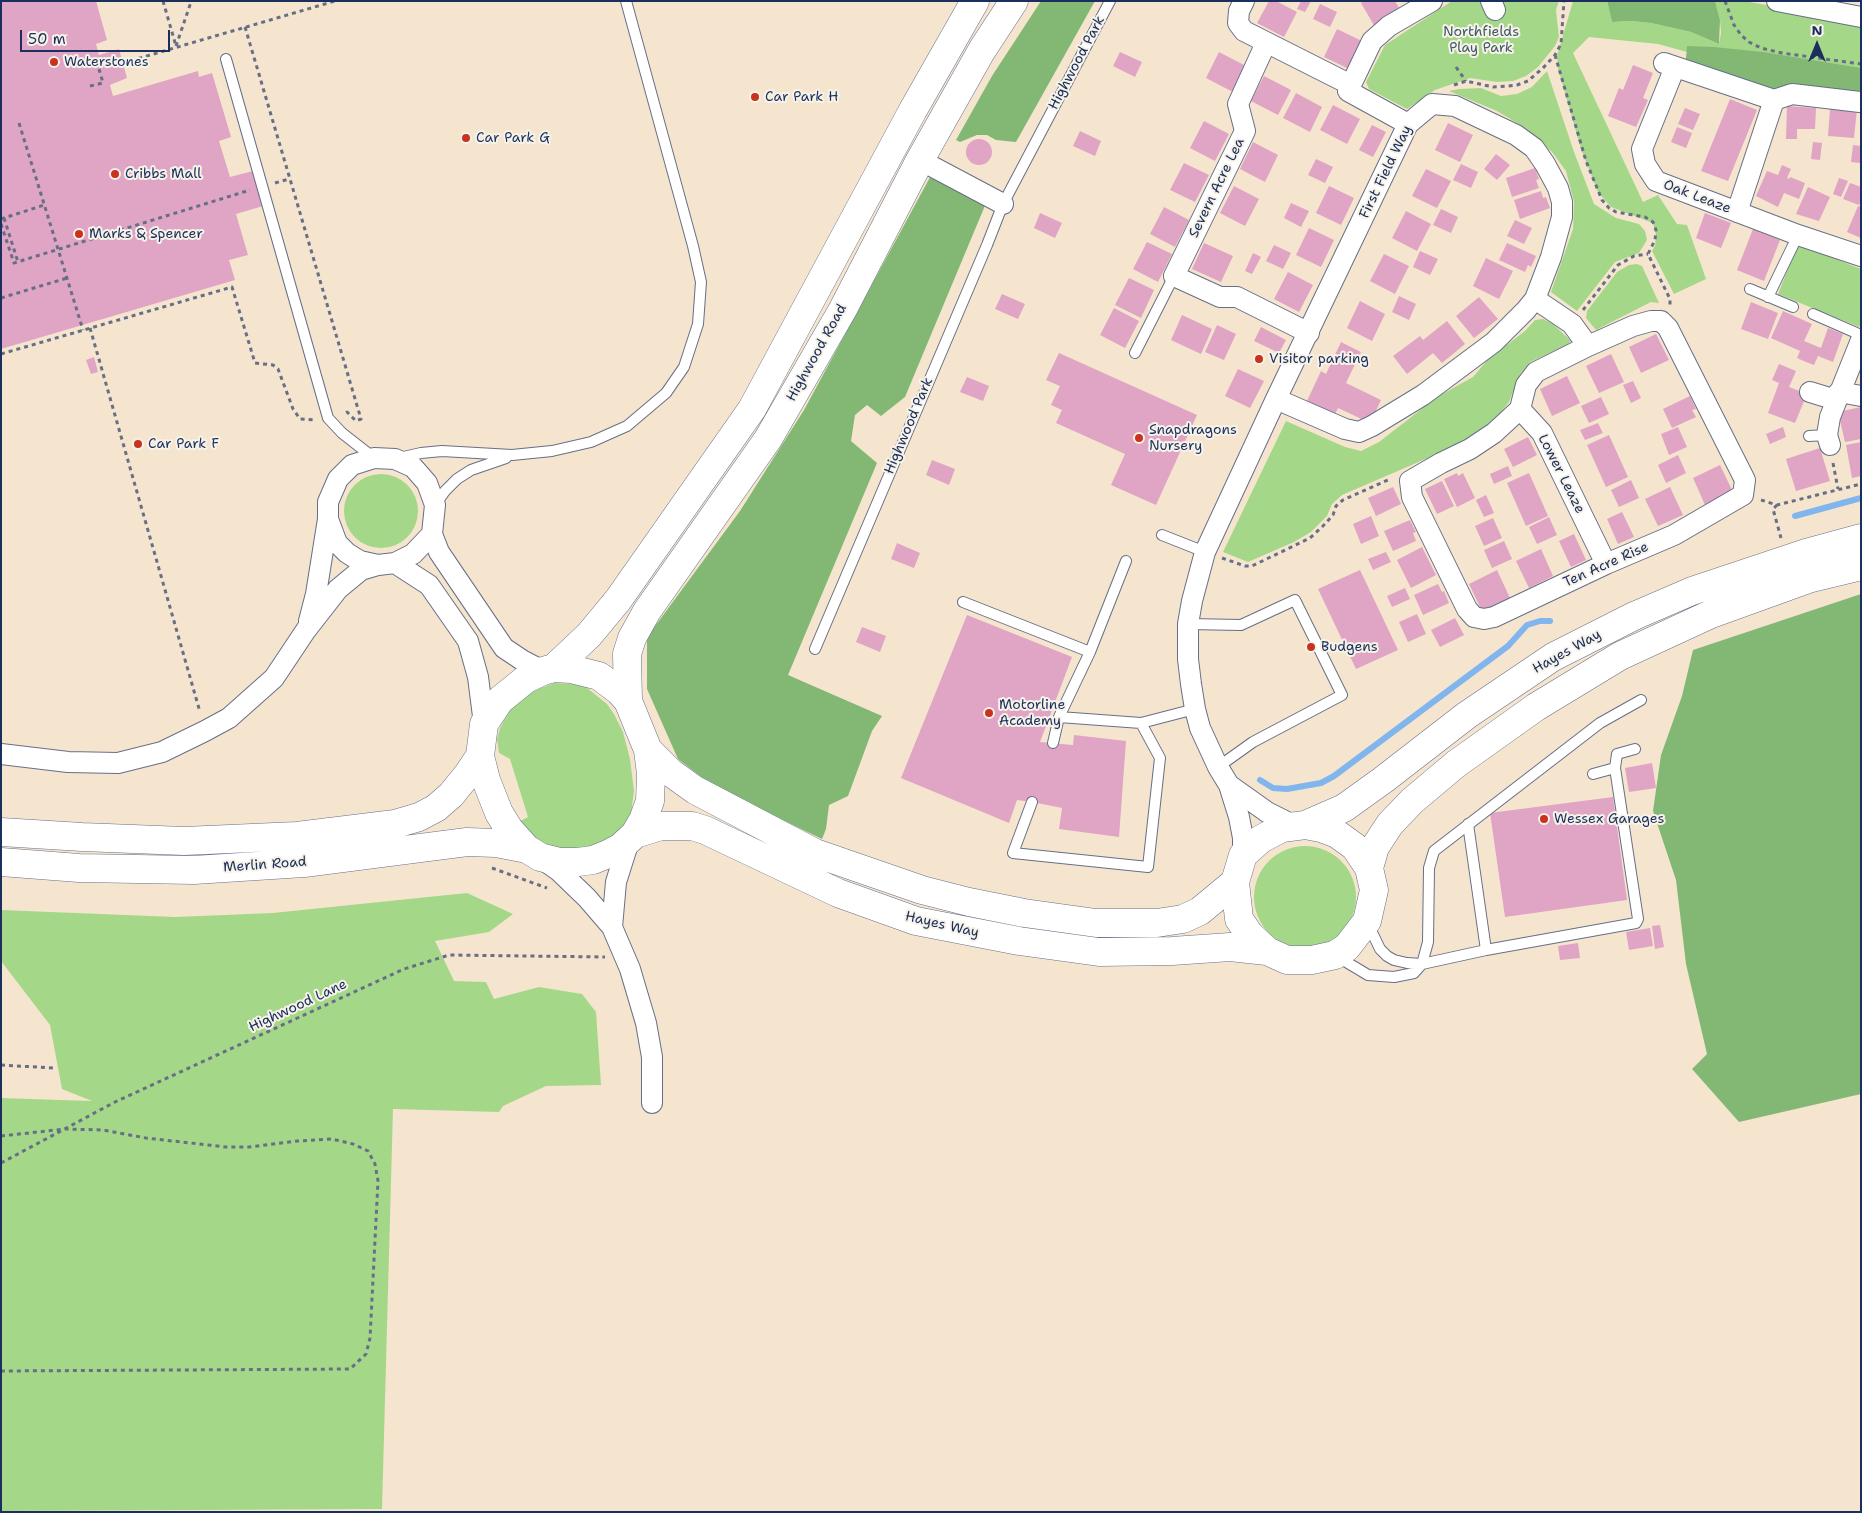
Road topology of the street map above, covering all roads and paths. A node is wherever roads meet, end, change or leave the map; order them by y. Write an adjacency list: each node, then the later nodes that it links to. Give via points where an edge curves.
1 (163, 1): 16 (path)
2 (335, 1): 14 (path)
3 (626, 1): 65 (lane, via 694,246 700,282 698,324 684,367 666,393 627,426 591,442 552,452)
4 (975, 1): 87 (street, via 752,409 618,600 589,635)
5 (1014, 1): 29 (street, Highwood Road, via 982,50)
6 (1110, 1): 31 (lane, Highwood Park)
7 (1244, 1): 15 (street, via 1238,23 1244,31)
8 (1432, 1): 24 (street, via 1389,26 1372,41)
9 (1564, 1): 17 (path, via 1562,38)
10 (1725, 1): 20 (path, via 1740,35 1761,48)
11 (1777, 1): 13 (street)
12 (191, 2): 16 (path)
13 (1861, 17)
14 (245, 27): 16 (path); 63 (path, via 361,419 356,421 347,412)
15 (1266, 43): 24 (street); 40 (street, Severn Acre Lea, via 1238,104 1245,131)
16 (176, 47): 19 (path)
17 (1555, 55): 21 (path, via 1528,81 1517,85 1493,86 1466,81); 37 (path, via 1598,194 1616,212 1645,217 1653,222 1655,240)
18 (226, 60): 63 (lane)
19 (122, 63)
20 (1861, 64)
21 (1456, 68)
22 (99, 69): 23 (path, via 102,82)
23 (90, 86)
24 (1349, 88): 28 (street)
25 (1774, 100): 26 (street, via 1792,94); 33 (street); 33 (street, Oak Leaze, via 1668,64 1642,149 1645,164 1656,181)
26 (1860, 102)
27 (19, 123): 32 (path)
28 (1408, 124): 45 (street, First Field Way, via 1432,104 1455,106 1516,135 1534,148 1558,188 1562,202 1562,217 1551,258); 52 (street, First Field Way)
29 (920, 160): 31 (street); 88 (street, Highwood Road, via 843,309 768,439 647,611 632,638 627,654)
30 (257, 188): 39 (path)
31 (1003, 204): 85 (lane, Highwood Park)
32 (44, 205): 34 (path); 41 (path)
33 (1737, 212): 36 (street, Oak Leaze)
34 (3, 218): 39 (path)
35 (1, 224): 39 (path, via 14,264)
36 (1798, 235): 38 (street, Oak Leaze); 43 (lane)
37 (1648, 254): 48 (path, via 1634,256 1618,265); 50 (path, via 1670,299)
38 (1861, 256)
39 (18, 262)
40 (1174, 276): 52 (street, via 1220,297 1238,297); 56 (lane, Severn Acre Lea)
41 (67, 278): 44 (path); 51 (path)
42 (1750, 289): 43 (lane)
43 (1768, 297): 46 (lane)
44 (1, 298)
45 (1534, 298): 55 (street, via 1572,324); 61 (street, First Field Way, via 1494,342 1423,395 1359,432 1344,429)
46 (1793, 307)
47 (1813, 314): 53 (lane)
48 (1579, 315)
49 (90, 328): 51 (path); 63 (path, via 232,286 255,363 273,365 278,369 300,419); 94 (path)
50 (1668, 328): 55 (street, via 1660,321 1651,321); 80 (street, Ten Acre Rise, via 1745,480 1743,495 1674,535)
51 (83, 331): 57 (path)
52 (1308, 333): 61 (street, First Field Way)
53 (1861, 335)
54 (1861, 340): 59 (street)
55 (1588, 346): 62 (street, via 1536,372 1526,385)
56 (1135, 353)
57 (1, 354)
58 (1810, 392): 59 (street)
59 (1837, 396): 60 (street); 64 (street)
60 (1861, 396)
61 (1276, 399): 77 (street, First Field Way)
62 (1520, 409): 68 (street, via 1470,450); 80 (street, Lower Leaze, via 1542,433)
63 (328, 418): 66 (lane)
64 (1822, 439): 70 (path)
65 (512, 456): 67 (lane, via 442,452); 71 (lane, via 471,470 445,491)
66 (374, 458): 67 (street); 72 (street, via 352,466 338,479 328,502)
67 (395, 459): 71 (street, via 413,468 427,483)
68 (1410, 481): 77 (path, via 1393,478 1343,500 1310,538 1252,566); 80 (street, Ten Acre Rise, via 1412,497 1467,609 1474,617 1494,617)
69 (1861, 484): 70 (path)
70 (1838, 489): 76 (path, via 1777,505 1773,509)
71 (435, 505): 73 (street)
72 (328, 519): 79 (street, via 337,543 347,553 360,561); 84 (street, via 316,594)
73 (432, 534): 79 (street, via 413,554); 87 (street, via 438,552 504,648 522,660)
74 (1162, 535): 77 (lane)
75 (1861, 538): 106 (street, Hayes Way, via 1692,591 1634,616 1553,658 1467,715 1344,808)
76 (1782, 541)
77 (1205, 552): 83 (street, First Field Way)
78 (1126, 561): 86 (lane)
79 (386, 564): 84 (street, via 361,570 349,579); 93 (street, via 429,585 468,641 478,677)
80 (1606, 564)
81 (1861, 566): 112 (street, via 1808,579 1710,614 1620,656 1536,707 1456,764 1412,801 1390,824 1375,847)
82 (963, 602): 86 (lane)
83 (1188, 624): 90 (street, First Field Way, via 1188,660); 100 (lane, via 1242,625 1295,600 1342,695 1253,742)
84 (306, 630): 94 (street, via 274,678 229,718)
85 (815, 650)
86 (1090, 652): 91 (lane)
87 (549, 670): 88 (street, via 571,669 599,676); 93 (street, via 526,680 506,695)
88 (628, 700): 97 (street)
89 (1641, 700): 105 (lane, via 1600,722)
90 (1195, 709): 92 (lane); 100 (street, First Field Way)
91 (1059, 716): 92 (lane); 95 (lane)
92 (1142, 722): 104 (lane, via 1160,758 1148,867 1012,854)
93 (484, 724): 99 (street)
94 (205, 731): 98 (street, via 162,752 118,763 68,762)
95 (1052, 743)
96 (1635, 749): 101 (lane, via 1617,754)
97 (648, 750): 108 (street, via 650,801 644,820); 113 (street, Hayes Way, via 695,790 815,854 922,890 969,902 1096,923 1157,923 1183,919 1200,910)
98 (1, 754)
99 (480, 756): 107 (street, Merlin Road, via 451,795 436,808 395,824 297,836 184,841); 109 (street, via 499,813 509,829)
100 (1218, 767): 103 (street, First Field Way)
101 (1615, 768): 102 (lane); 116 (lane, via 1637,922)
102 (1594, 774)
103 (1228, 785): 106 (street, First Field Way, via 1267,812); 110 (street, First Field Way, via 1242,828)
104 (1032, 802)
105 (1468, 824): 116 (lane); 120 (lane, via 1434,851 1431,858 1428,935)
106 (1300, 826): 110 (street, via 1282,828); 112 (street, via 1321,828 1343,838 1355,847)
107 (1, 832)
108 (632, 837): 109 (street, Hayes Way, via 594,860 560,862); 115 (street, via 616,882); 117 (street, Hayes Way, via 661,826 692,826 838,893 907,918 1019,941 1099,952 1230,947)
109 (533, 853): 111 (street, Merlin Road, via 496,843 468,842 304,863 194,870 79,868); 115 (street, via 559,871)
110 (1243, 855): 113 (street)
111 (1, 862)
112 (1369, 868): 114 (street, via 1374,890)
113 (1235, 882): 117 (street, via 1239,919)
114 (1367, 920): 118 (street, via 1347,947); 120 (lane, via 1380,949 1387,956)
115 (612, 926): 119 (street)
116 (1486, 950): 120 (lane)
117 (1267, 951): 118 (street, via 1287,960 1312,960)
118 (1335, 955): 120 (lane, via 1355,969 1381,977 1414,973)
119 (626, 957): 123 (street, via 650,1042); 124 (path, Highwood Lane, via 449,955 404,969 115,1102)
120 (1422, 964)
121 (1, 1065): 122 (path)
122 (52, 1068)
123 (652, 1102)
124 (65, 1129): 125 (path); 126 (path, Highwood Lane); 127 (path, via 103,1130 226,1147 332,1139 368,1151 375,1164 378,1181 370,1338 366,1354 350,1369)
125 (1, 1136)
126 (1, 1163)
127 (1, 1371)

